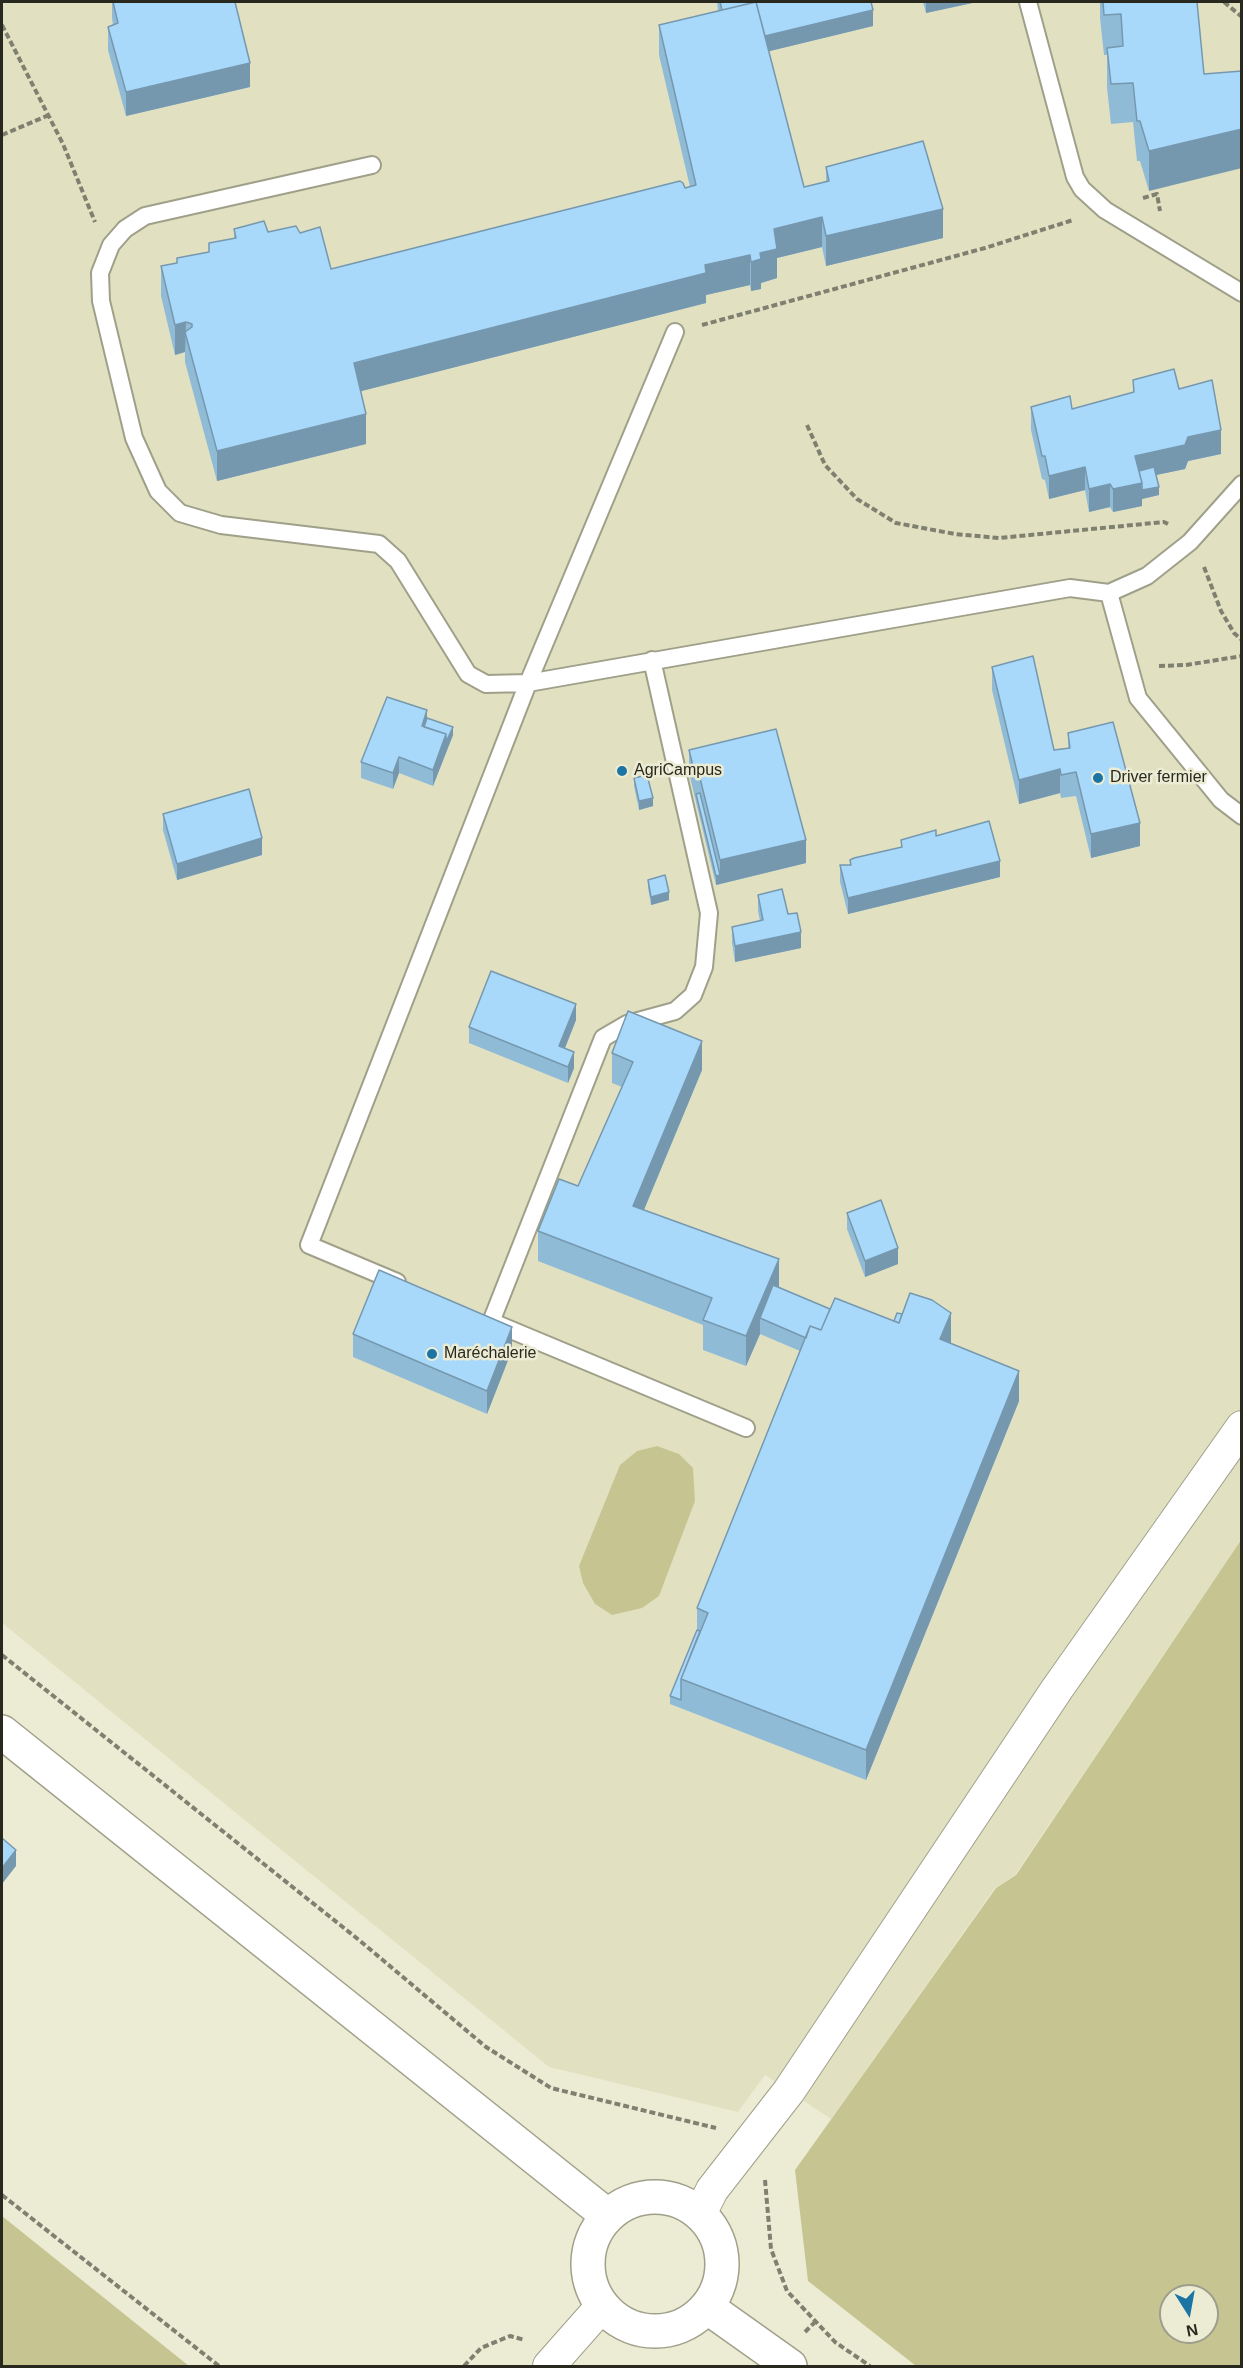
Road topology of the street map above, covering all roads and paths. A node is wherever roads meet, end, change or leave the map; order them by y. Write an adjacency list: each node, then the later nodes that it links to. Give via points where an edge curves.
1 (1028, 2): 8 (lane, via 1075,177 1082,189)
2 (1224, 2): 3 (path)
3 (1242, 17)
4 (2, 25): 5 (path)
5 (48, 115): 6 (path); 10 (path)
6 (2, 135)
7 (372, 165): 10 (lane, via 145,216 125,229)
8 (1106, 210): 9 (path, via 1157,194); 11 (lane); 12 (path, via 985,249)
9 (1162, 219)
10 (108, 254): 21 (lane, via 100,273 101,301 134,438 158,491 180,513 221,525 379,544 398,561 468,675 486,684)
11 (1242, 293)
12 (675, 332): 21 (lane)
13 (807, 425): 15 (path, via 825,465 856,499 896,523 999,538 1164,522 1175,526)
14 (1242, 484): 15 (lane)
15 (1190, 542): 16 (lane, via 1147,576); 17 (path, via 1221,611 1233,633)
16 (1109, 593): 19 (lane, via 1070,588); 20 (lane)
17 (1242, 640)
18 (1242, 656): 20 (path, via 1186,665)
19 (652, 660): 21 (lane); 25 (lane, via 709,913 704,967 693,995 675,1011 627,1024 603,1038 486,1319)
20 (1129, 666): 22 (lane, via 1138,698 1221,800)
21 (528, 682): 23 (lane, via 309,1245)
22 (1242, 816)
23 (416, 1290)
24 (1242, 1427): 28 (street, via 1057,1689 789,2091)
25 (746, 1428)
26 (2, 1655): 28 (path, via 359,1940 486,2048 551,2088 713,2126)
27 (2, 1732): 31 (street)
28 (746, 2149): 30 (street, via 712,2190); 38 (path, via 764,2175 771,2248 787,2292 835,2342)
29 (2, 2195): 35 (path)
30 (700, 2214): 31 (street, via 683,2203 644,2198 624,2204); 33 (street, via 713,2230 722,2269 718,2289)
31 (608, 2216): 32 (street, via 589,2250 592,2289)
32 (602, 2306): 33 (street, via 617,2320 654,2332 674,2329); 34 (street)
33 (707, 2307): 37 (street)
34 (550, 2366): 36 (path, via 525,2340 510,2336 481,2348)
35 (219, 2367)
36 (465, 2367)
37 (790, 2367)
38 (870, 2367)

